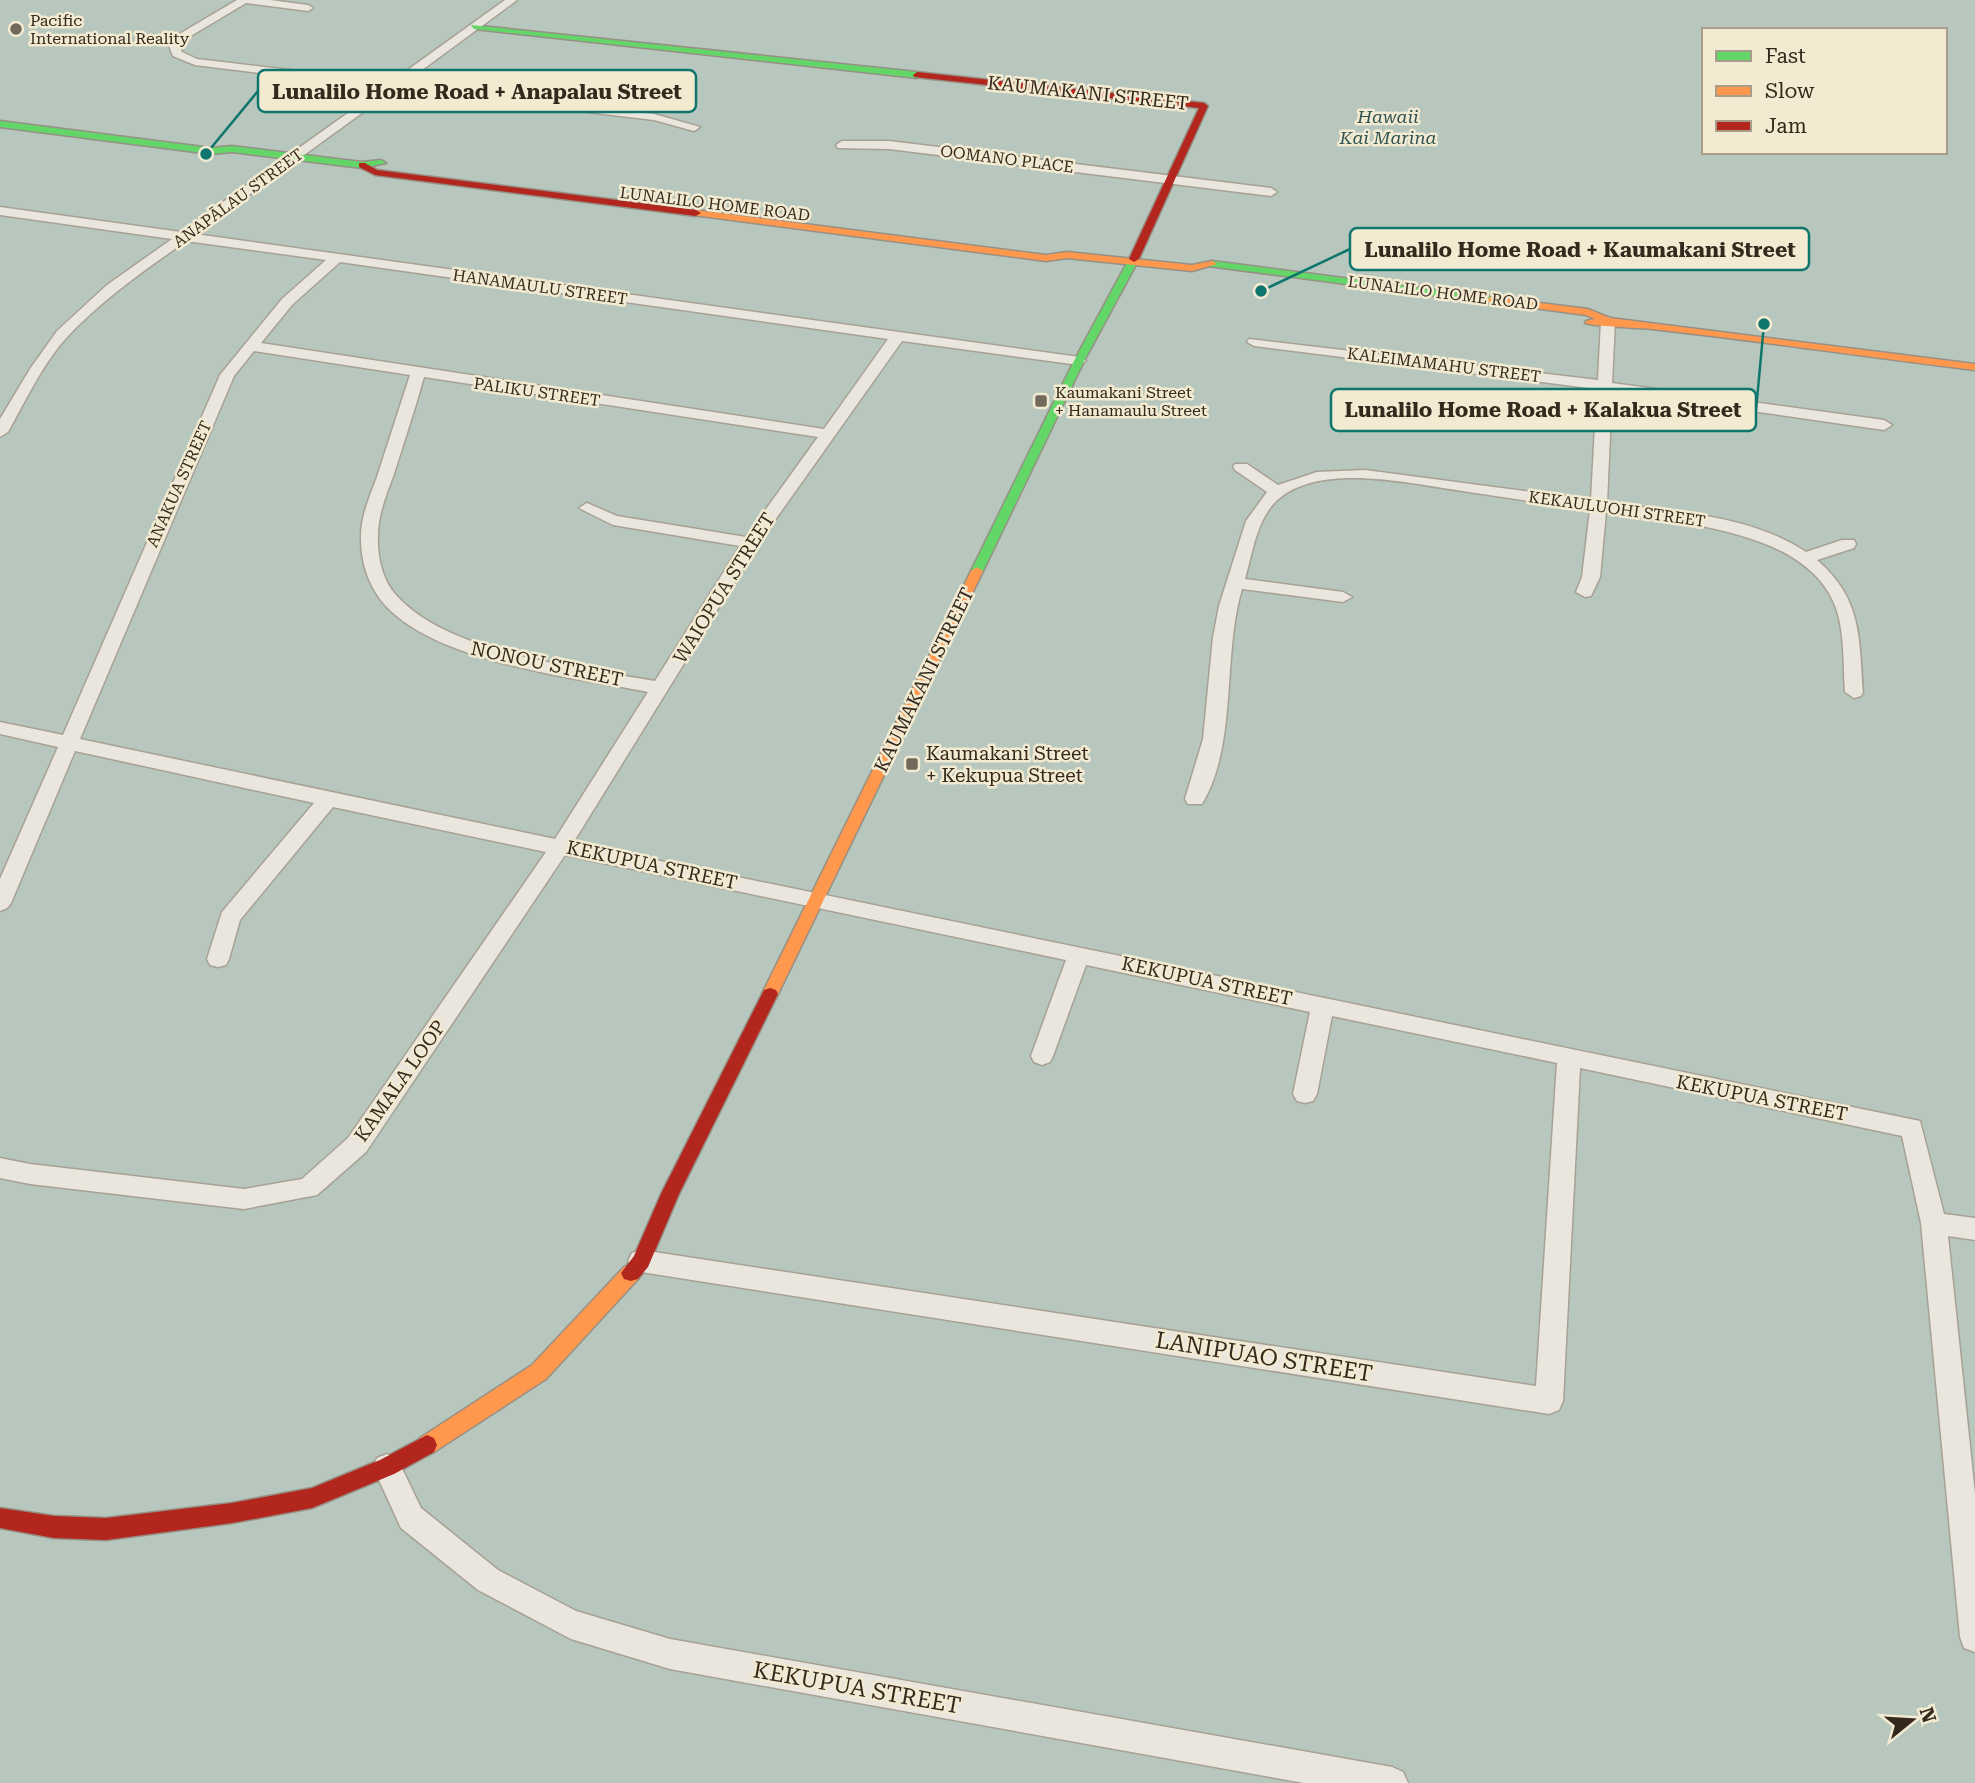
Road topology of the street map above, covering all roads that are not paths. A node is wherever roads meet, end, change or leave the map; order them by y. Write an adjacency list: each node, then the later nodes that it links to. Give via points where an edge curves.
1 (245, 0): 3 (street); 5 (street, via 180,38 174,46 177,54 195,62)
2 (512, 0): 4 (street, ANAPĀLAU STREET)
3 (308, 8)
4 (474, 27): 5 (street, ANAPĀLAU STREET); 12 (street, KAUMAKANI STREET, via 1204,106)
5 (390, 86): 8 (street, via 654,117); 11 (street, ANAPĀLAU STREET)
6 (0, 113): 10 (street, LUNALILO HOME ROAD, via 225,141)
7 (0, 124): 10 (street, LUNALILO HOME ROAD, via 211,151)
8 (694, 127)
9 (842, 145): 12 (street, OOMANO PLACE, via 889,145)
10 (232, 149): 11 (street, LUNALILO HOME ROAD)
11 (296, 157): 15 (street, ANAPĀLAU STREET); 17 (street, LUNALILO HOME ROAD, via 362,165 388,162 1053,247 1067,255)
12 (1172, 179): 13 (street, OOMANO PLACE); 17 (street, KAUMAKANI STREET)
13 (1271, 192)
14 (2, 214): 15 (street, HANAMAULU STREET)
15 (184, 238): 16 (street, HANAMAULU STREET); 27 (street, ANAPĀLAU STREET, via 112,288 62,334)
16 (337, 258): 19 (street, HANAMAULU STREET); 21 (street, ANAKUA STREET, via 286,302)
17 (1131, 264): 18 (street, LUNALILO HOME ROAD, via 1192,268 1210,276 1580,324); 22 (street, KAUMAKANI STREET)
18 (1608, 321): 23 (street, LUNALILO HOME ROAD); 25 (street)
19 (897, 337): 22 (street, HANAMAULU STREET); 28 (street, WAIOPUA STREET)
20 (1254, 342): 25 (street, KALEIMAMAHU STREET)
21 (249, 346): 24 (street, PALIKU STREET); 42 (street, ANAKUA STREET, via 227,374)
22 (1079, 361): 46 (street, KAUMAKANI STREET)
23 (1975, 367)
24 (418, 374): 28 (street, PALIKU STREET); 39 (street, NONOU STREET, via 369,536 371,560 387,595 421,625 471,649)
25 (1607, 386): 26 (street, KALEIMAMAHU STREET); 31 (street)
26 (1884, 425)
27 (0, 432)
28 (826, 434): 33 (street, WAIOPUA STREET)
29 (1241, 467): 30 (street)
30 (1278, 492): 31 (street, KEKAULUOHI STREET, via 1321,477 1373,474); 36 (street, KEKAULUOHI STREET, via 1256,514)
31 (1599, 506): 35 (street, KEKAULUOHI STREET, via 1741,530); 37 (street, via 1591,577)
32 (587, 508): 33 (street, via 614,520)
33 (750, 543): 39 (street, WAIOPUA STREET)
34 (1848, 544): 35 (street)
35 (1803, 559): 40 (street, KEKAULUOHI STREET, via 1825,576 1847,614)
36 (1236, 583): 38 (street); 44 (street, KEKAULUOHI STREET, via 1222,635 1216,727 1206,774)
37 (1585, 592)
38 (1343, 597)
39 (660, 688): 45 (street, WAIOPUA STREET)
40 (1854, 692)
41 (0, 728): 42 (street, KEKUPUA STREET)
42 (67, 742): 43 (street, KEKUPUA STREET); 47 (street)
43 (328, 799): 45 (street, KEKUPUA STREET); 49 (street, via 230,917)
44 (1195, 799)
45 (561, 846): 46 (street, KEKUPUA STREET); 54 (street, KAMALA LOOP, via 357,1145 308,1188 244,1199)
46 (817, 900): 48 (street, KEKUPUA STREET); 57 (street, KAUMAKANI STREET)
47 (0, 903)
48 (1079, 955): 50 (street, KEKUPUA STREET); 51 (street)
49 (218, 959)
50 (1323, 1005): 52 (street, KEKUPUA STREET); 53 (street)
51 (1042, 1056)
52 (1569, 1059): 55 (street, KEKUPUA STREET, via 1912,1128); 57 (street, LANIPUAO STREET, via 1549,1401)
53 (1305, 1094)
54 (0, 1168)
55 (1934, 1223): 56 (street); 60 (street, KEKUPUA STREET)
56 (1975, 1230)
57 (641, 1261): 58 (street, KAUMAKANI STREET, via 539,1372)
58 (387, 1467): 59 (street, KAUMAKANI STREET, via 312,1498 142,1526 54,1527); 61 (street, KEKUPUA STREET, via 411,1518 488,1580 571,1623 670,1654)
59 (0, 1518)
60 (1975, 1637)
61 (1392, 1783)

